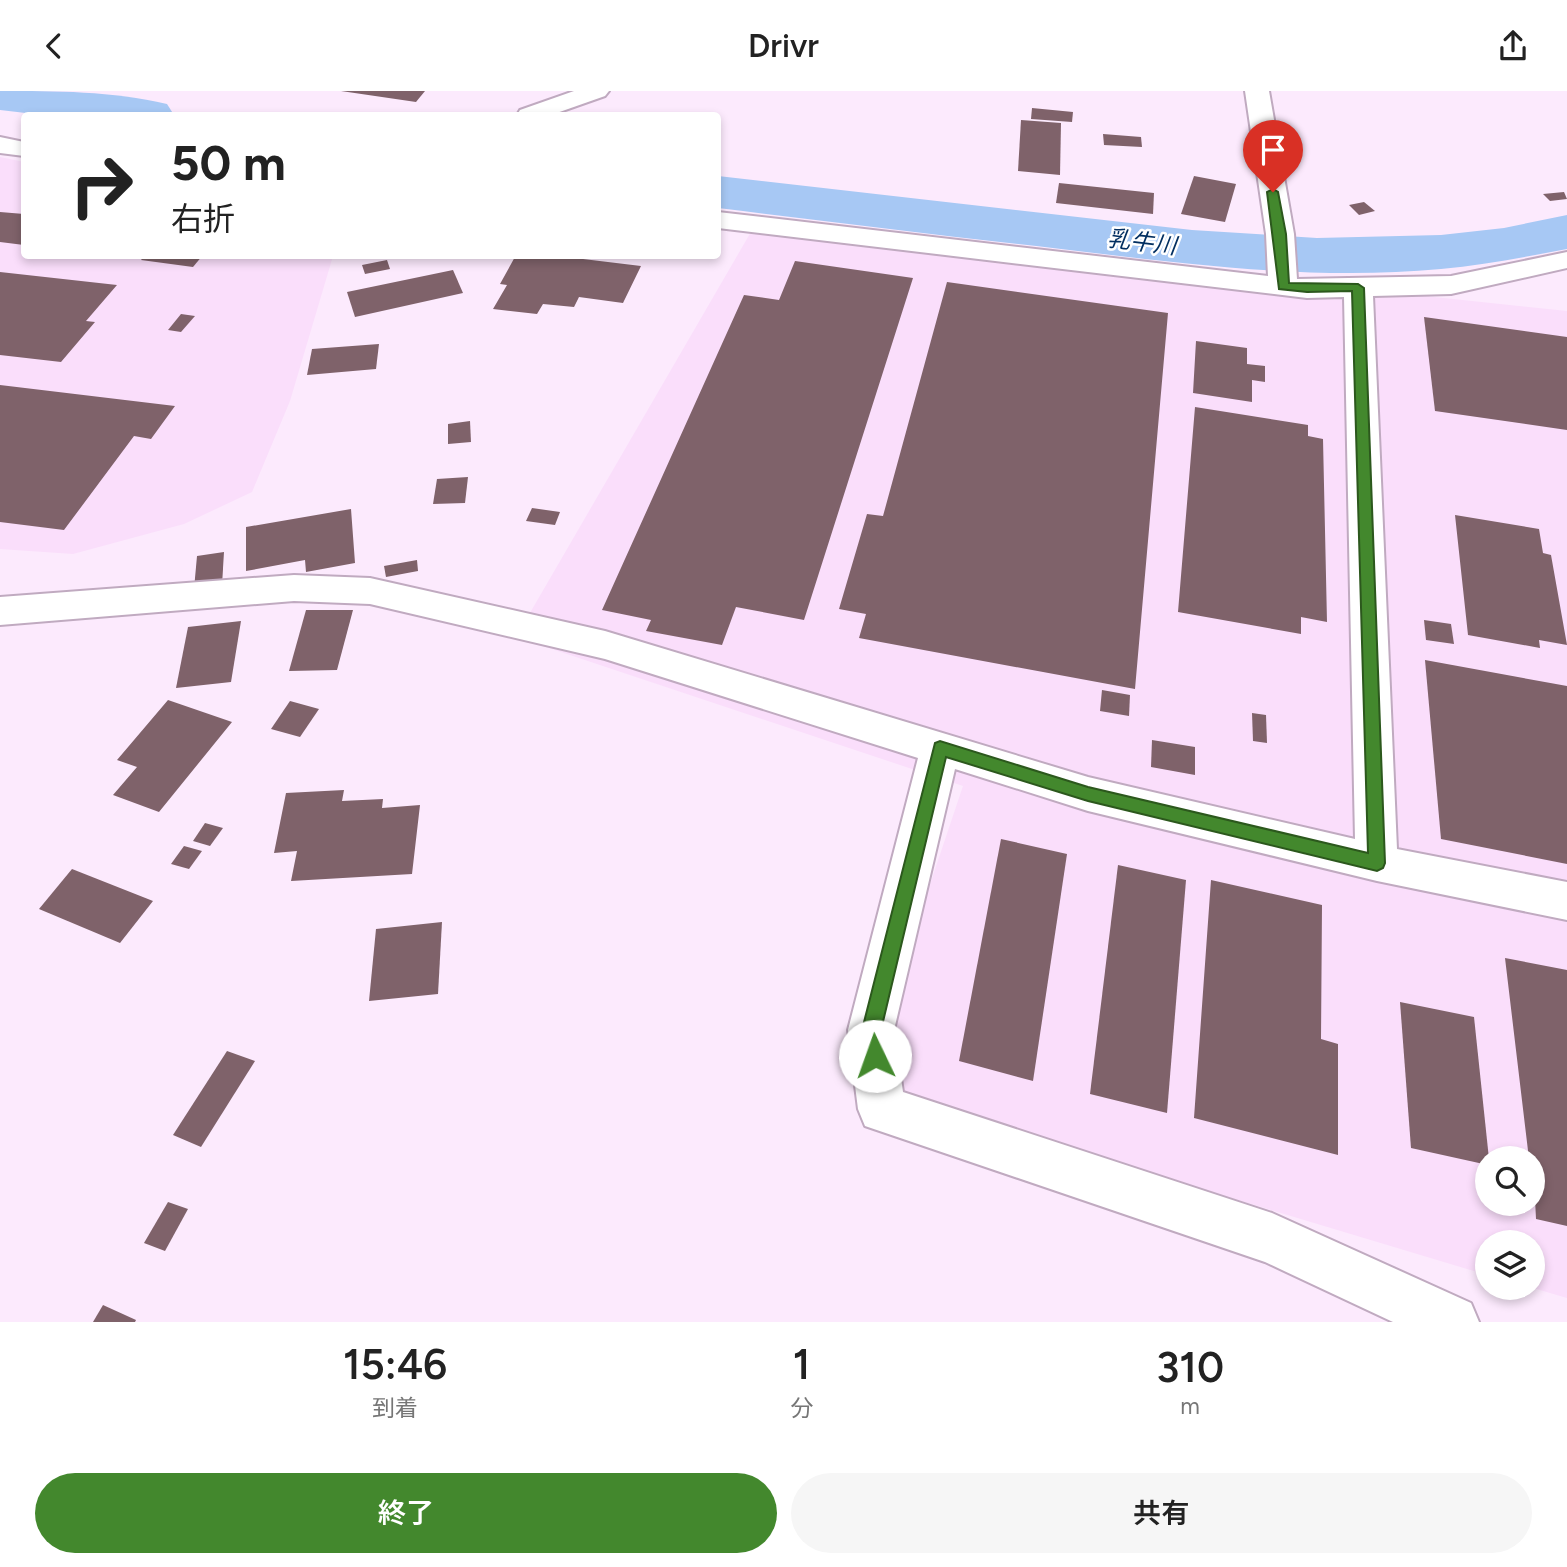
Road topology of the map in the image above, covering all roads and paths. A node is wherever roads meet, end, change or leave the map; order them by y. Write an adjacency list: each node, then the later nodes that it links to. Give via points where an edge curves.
1 (597, 91): 3 (street)
2 (1257, 91): 8 (street, via 1280,234)
3 (538, 112)
4 (0, 145): 5 (street)
5 (21, 148)
6 (721, 220): 8 (street)
7 (1567, 260): 9 (street, via 1451,285)
8 (1283, 286): 9 (street)
9 (1358, 288): 12 (street)
10 (0, 611): 11 (street, via 294,588 370,591 605,645)
11 (940, 748): 12 (street, via 1088,794); 14 (street, via 871,1030 882,1109 1272,1239)
12 (1377, 863): 13 (street)
13 (1567, 901)
14 (1452, 1322)

